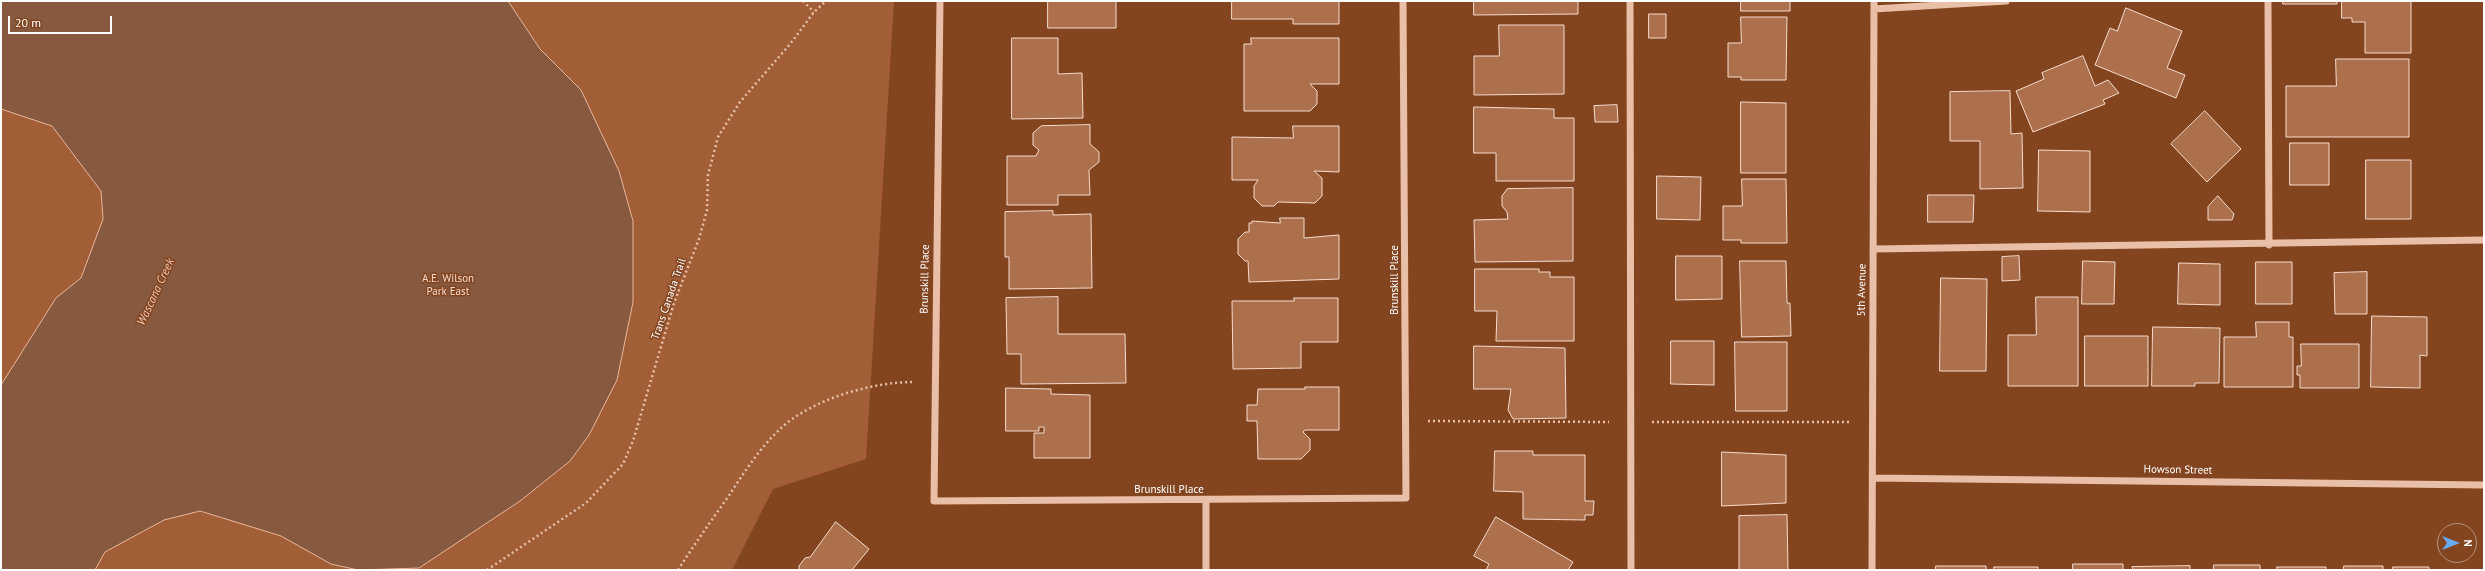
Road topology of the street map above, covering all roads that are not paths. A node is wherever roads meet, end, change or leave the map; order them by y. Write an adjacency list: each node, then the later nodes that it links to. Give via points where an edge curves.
1 (940, 1): 13 (street, Brunskill Place, via 934,501)
2 (1403, 1): 13 (street, Brunskill Place, via 1406,498)
3 (1630, 1): 15 (street)
4 (1874, 1): 7 (street, 5th Avenue)
5 (2006, 1): 7 (street)
6 (2268, 1): 9 (street)
7 (1874, 10): 10 (street, 5th Avenue)
8 (2484, 240): 9 (street)
9 (2269, 245): 10 (street)
10 (1873, 249): 11 (street, 5th Avenue)
11 (1873, 478): 12 (street, Howson Street); 16 (street, 5th Avenue)
12 (2484, 485)
13 (1206, 501): 14 (street)
14 (1206, 570)
15 (1631, 570)
16 (1872, 570)

